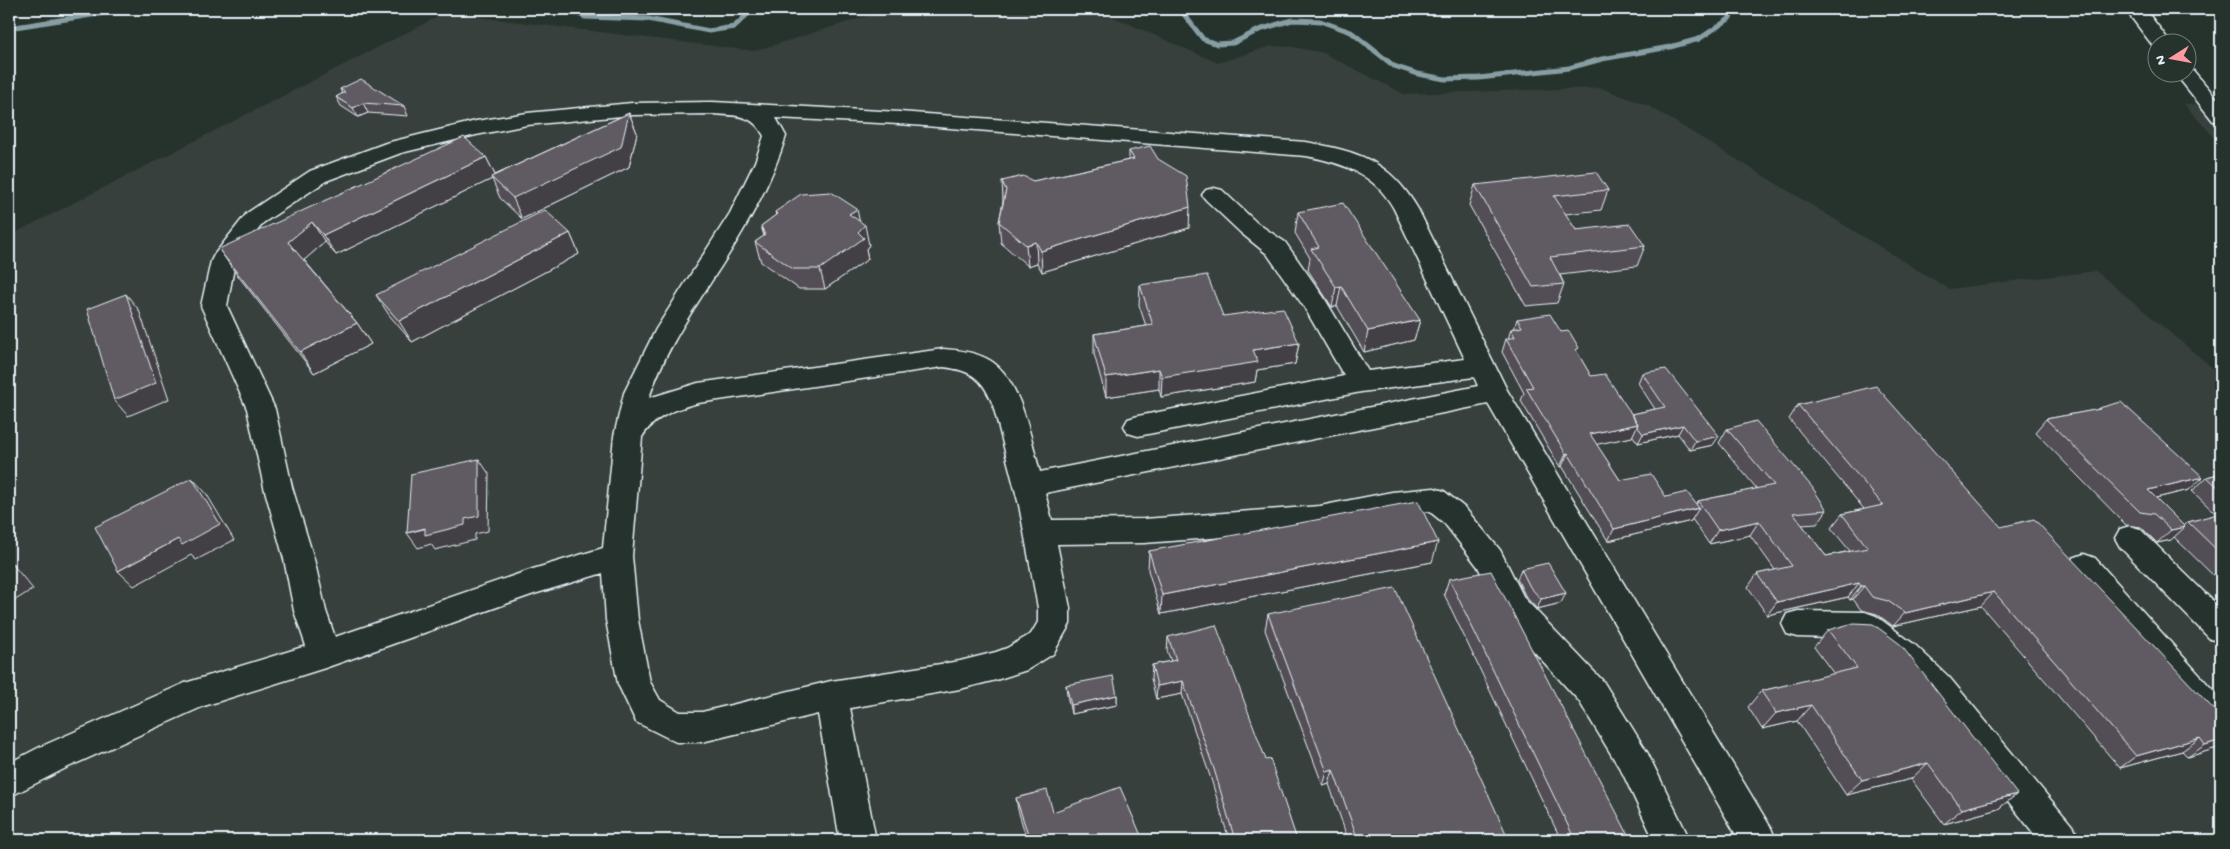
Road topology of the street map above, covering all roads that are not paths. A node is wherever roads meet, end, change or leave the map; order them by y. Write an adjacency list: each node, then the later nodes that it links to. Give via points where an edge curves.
1 (2135, 9): 2 (street)
2 (2152, 32)
3 (2192, 82): 5 (street)
4 (748, 110): 7 (street, via 1214,141 1306,149 1340,156 1388,182 1406,209); 11 (street, via 767,121 775,136 769,160 748,201 653,357 631,410); 19 (street, via 632,109 527,119 476,128 394,148 318,176 255,218 223,261 214,306 261,409 278,487 300,559 310,611)
5 (2221, 116)
6 (1214, 195): 8 (street, via 1276,248 1314,302)
7 (1482, 366): 8 (street); 9 (street)
8 (1361, 382): 10 (street)
9 (1495, 393): 12 (street); 25 (street)
10 (1138, 426)
11 (628, 436): 12 (street, via 648,410 666,401 943,358 965,360 986,371 1009,410); 15 (street)
12 (1030, 485): 13 (street)
13 (1040, 532): 20 (street, via 1054,608 1054,624 1042,644 1016,660 960,675); 24 (street, via 1144,531 1320,518 1434,499 1454,516 1488,559 1513,607 1591,691 1635,763)
14 (2130, 538): 18 (street)
15 (616, 556): 19 (street); 20 (street, via 622,620 634,684 648,710 676,727 702,727)
16 (2084, 567): 21 (street)
17 (1798, 624): 26 (street, via 1865,626 1904,655 1938,686)
18 (2221, 629)
19 (325, 654): 22 (street, via 197,693 52,758)
20 (831, 696): 23 (street)
21 (2221, 723)
22 (9, 781)
23 (858, 840)
24 (1672, 840)
25 (1758, 840)
26 (2061, 840)

